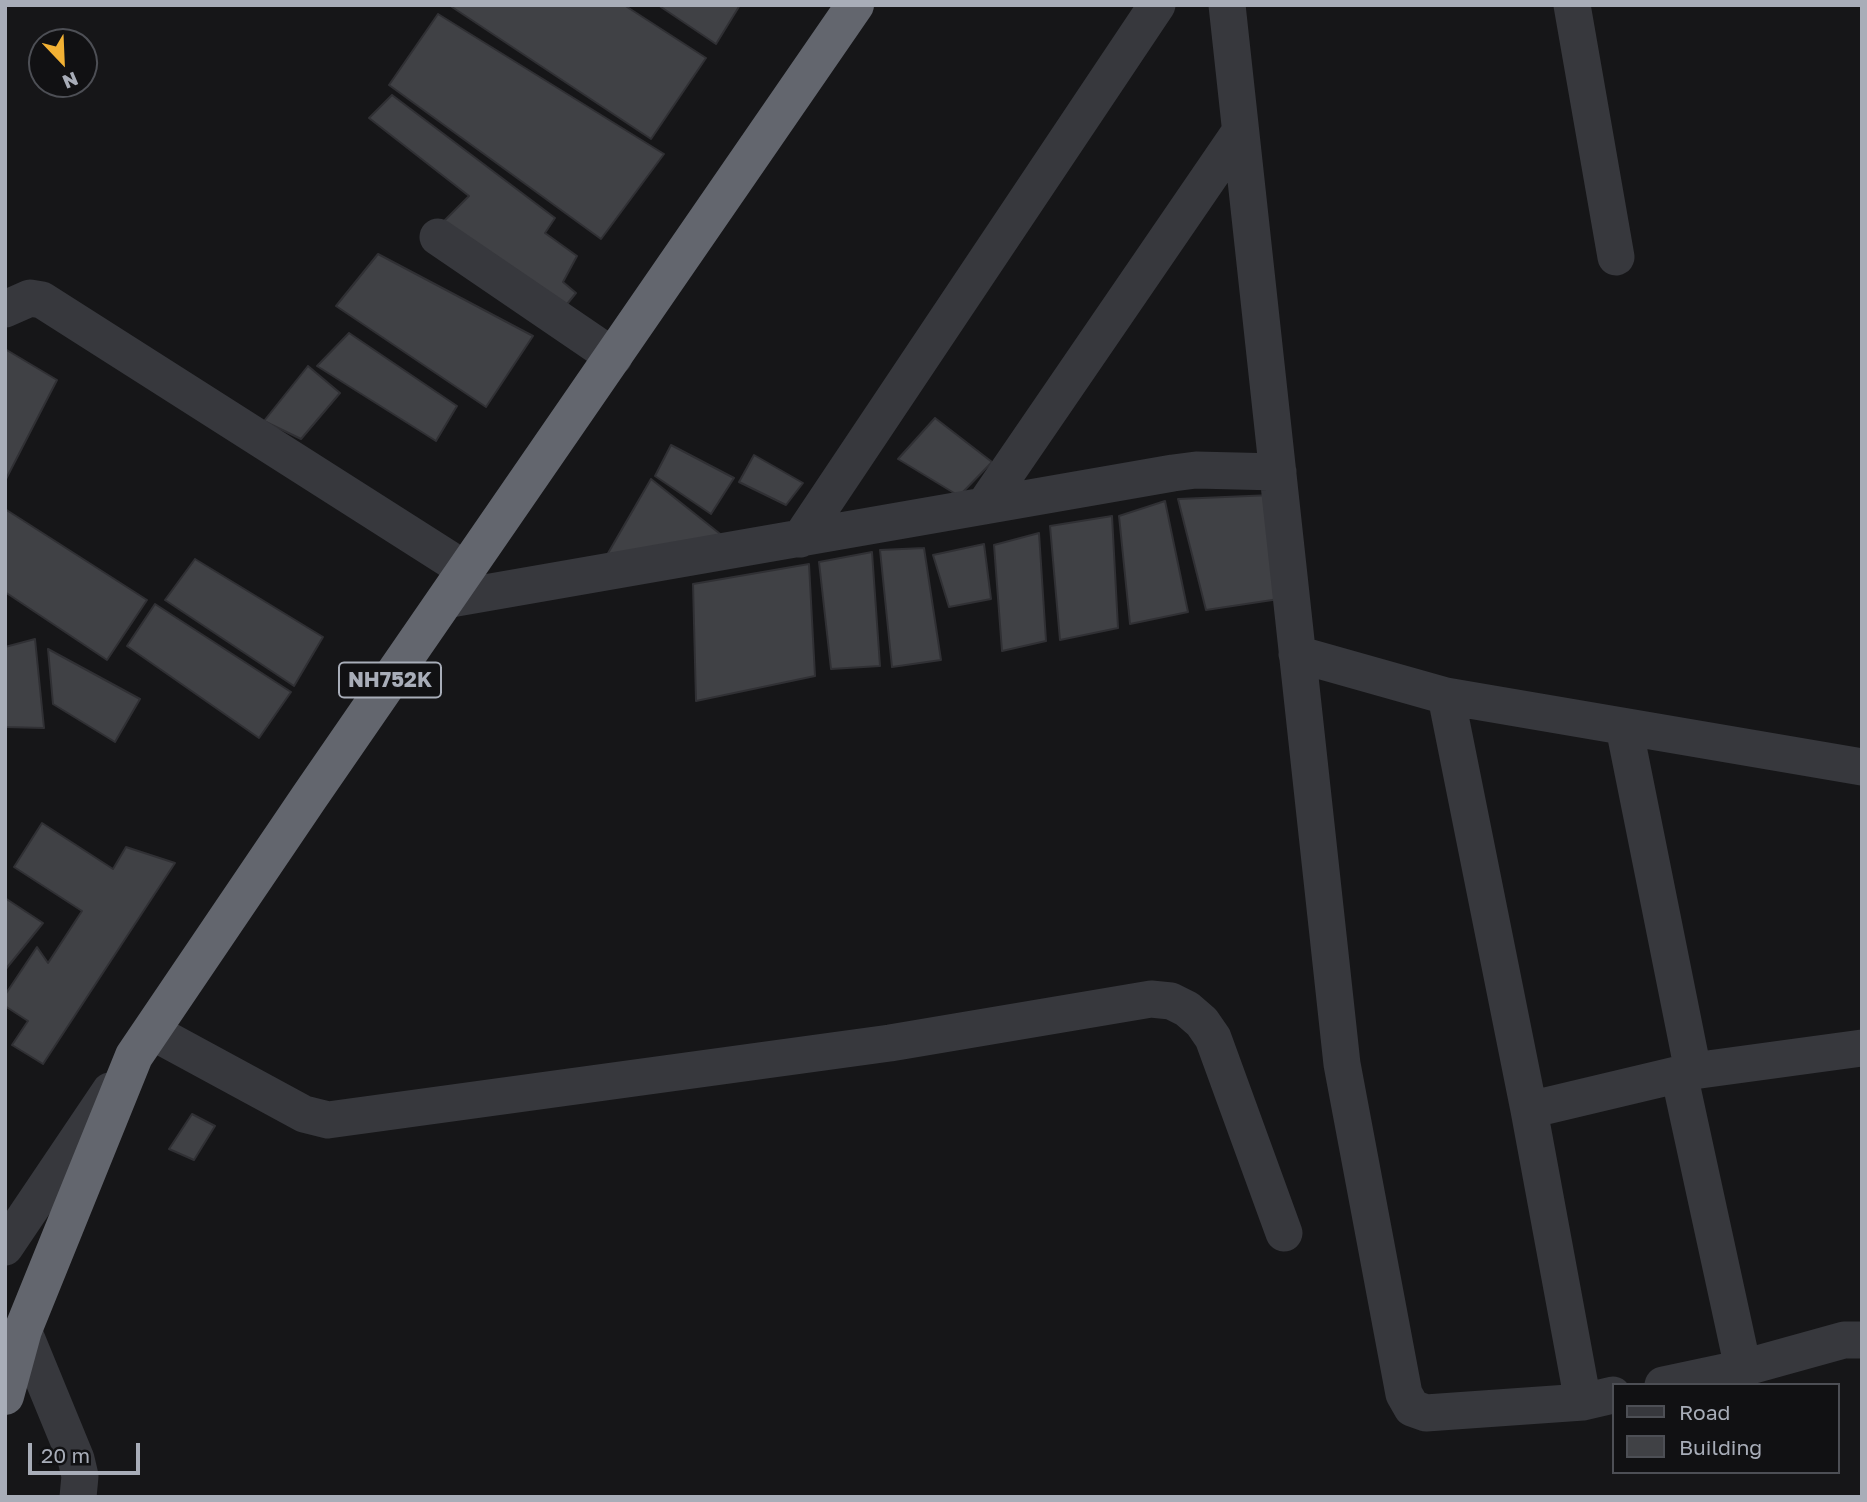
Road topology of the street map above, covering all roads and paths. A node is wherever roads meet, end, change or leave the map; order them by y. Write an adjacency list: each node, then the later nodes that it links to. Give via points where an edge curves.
1 (855, 5): 9 (highway, NH752K)
2 (1157, 5): 12 (street)
3 (1227, 5): 5 (street)
4 (1572, 5): 7 (street)
5 (1240, 132): 10 (street); 11 (street)
6 (438, 237): 9 (street)
7 (1616, 257)
8 (5, 309): 13 (street, via 30,298 42,300)
9 (614, 357): 13 (highway, NH752K)
10 (1278, 472): 11 (street, via 1196,470); 14 (street)
11 (984, 506): 12 (street)
12 (800, 538): 13 (street)
13 (456, 585): 18 (highway, NH752K)
14 (1297, 654): 15 (street); 29 (street, via 1342,1064 1404,1394 1412,1408 1426,1413)
15 (1447, 696): 16 (street); 21 (street)
16 (1624, 727): 17 (street); 20 (street)
17 (1862, 767)
18 (143, 1043): 22 (street); 23 (street, via 304,1114 328,1120 890,1043 1151,999 1171,1001 1202,1022 1213,1038); 24 (highway, NH752K)
19 (1862, 1048): 20 (street)
20 (1686, 1073): 21 (street); 26 (street)
21 (1529, 1110): 29 (street)
22 (10, 1230)
23 (1284, 1233)
24 (23, 1330): 28 (highway, NH752K); 30 (street, via 76,1459)
25 (1862, 1340): 26 (street, via 1844,1340)
26 (1742, 1368): 27 (street)
27 (1672, 1383)
28 (5, 1396)
29 (1598, 1399)
30 (78, 1497)

